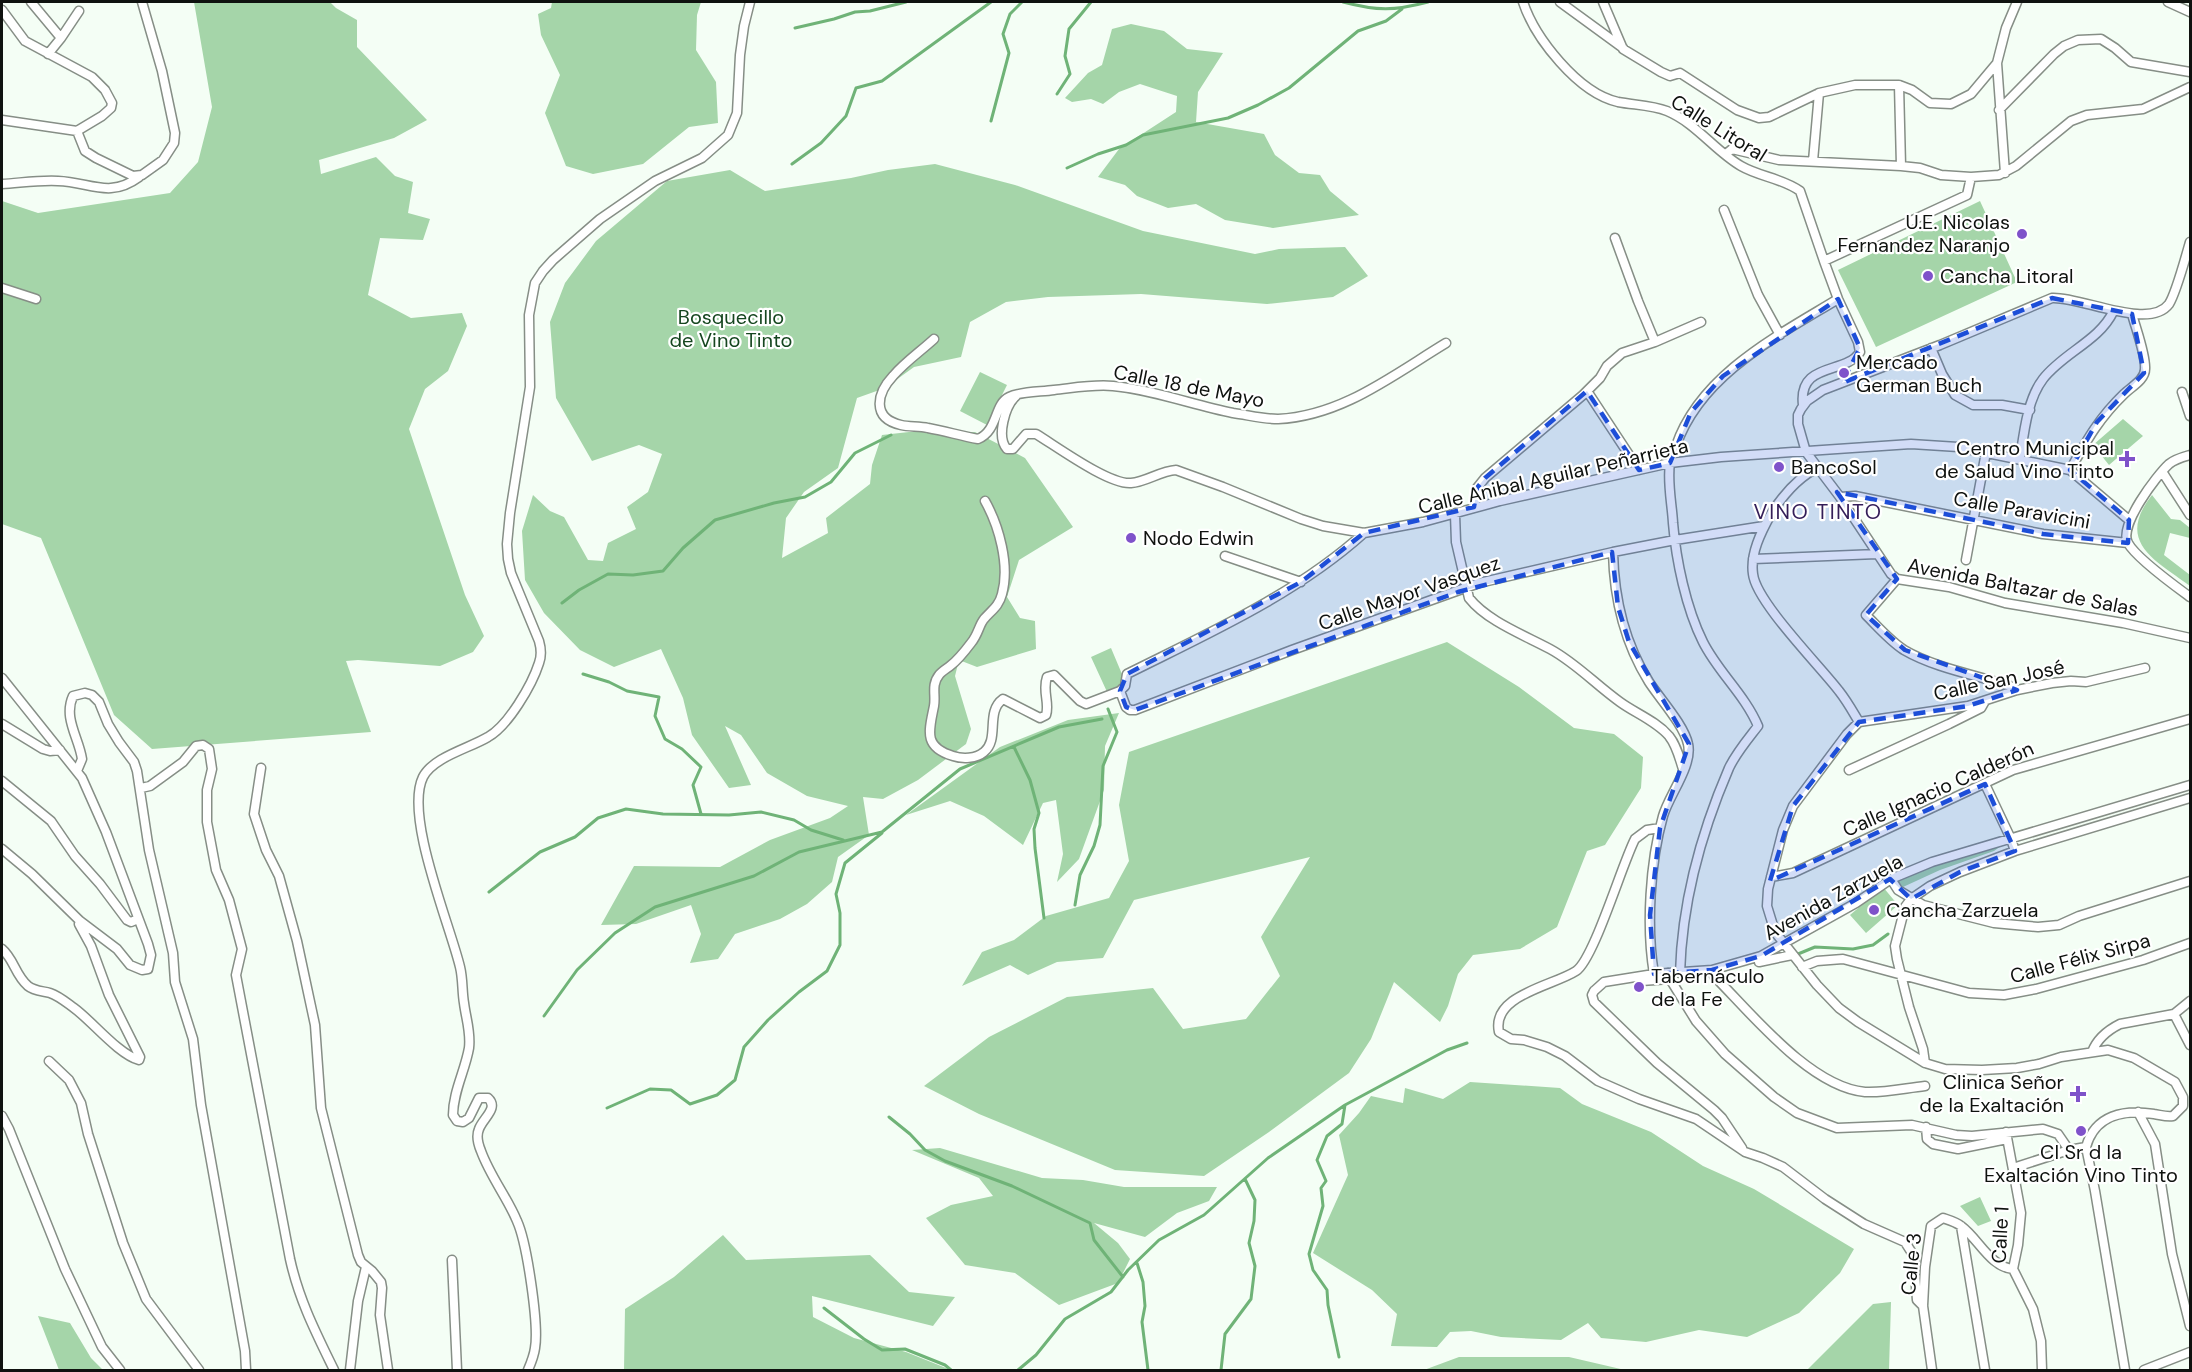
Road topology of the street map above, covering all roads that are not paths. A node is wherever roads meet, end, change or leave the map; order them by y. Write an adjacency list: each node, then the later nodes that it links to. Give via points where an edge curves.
1 (31, 2): 12 (street)
2 (142, 2): 27 (street, via 175,133 169,153)
3 (750, 2): 149 (street, via 740,55 737,113 729,135 702,159 655,181 600,219 553,260 536,283 529,315 530,387 507,544 511,573 539,641 539,664 495,733 432,766 420,786 421,827 440,908 460,969 470,1030 453,1115 463,1122 479,1098 488,1098 492,1104 477,1138 524,1242 536,1327)
4 (1523, 2): 23 (street, Calle Litoral, via 1529,20 1587,89 1618,102 1666,111)
5 (1560, 2): 13 (street)
6 (1603, 2): 13 (street)
7 (2017, 2): 15 (street)
8 (2168, 2): 11 (street)
9 (2, 10): 14 (street, via 25,41)
10 (79, 11): 12 (street)
11 (2190, 12)
12 (61, 38): 14 (street)
13 (1623, 49): 19 (street, via 1670,76 1680,73 1737,110 1759,118)
14 (48, 54): 22 (street, via 92,77 112,103 102,116)
15 (1997, 63): 17 (street, via 1971,94 1951,104 1930,103); 20 (street)
16 (2190, 72): 20 (street, via 2131,62 2101,39 2078,40 2054,54)
17 (1899, 85): 19 (street, via 1855,85); 25 (street)
18 (2190, 87): 26 (street, via 2144,109 2071,120)
19 (1819, 93): 24 (street)
20 (1999, 111): 26 (street)
21 (2, 120): 22 (street)
22 (77, 131): 27 (street, via 85,151 126,174)
23 (1726, 154): 24 (street, via 1732,150 1779,160); 33 (street, Calle Litoral, via 1743,167 1800,191)
24 (1813, 161): 25 (street)
25 (1901, 166): 28 (street)
26 (2005, 173): 28 (street)
27 (142, 175): 29 (street, via 121,188 59,181)
28 (1971, 177): 33 (street, via 1967,195)
29 (2, 184)
30 (1724, 210): 40 (street, via 1758,295)
31 (1615, 238): 42 (street)
32 (2190, 242): 38 (street, via 2167,305 2155,312)
33 (1824, 261): 36 (street, Calle Litoral)
34 (2, 288): 35 (street)
35 (36, 299)
36 (1838, 299): 40 (street); 48 (street, Calle Litoral, via 1860,352 1854,359 1832,366 1809,381 1804,388)
37 (2113, 312): 38 (street); 44 (street, via 2067,298 2052,298); 49 (street, via 2095,334 2048,373)
38 (2132, 314): 57 (street, via 2144,373 2097,422)
39 (1701, 322): 42 (street)
40 (1780, 335): 55 (street, via 1723,376 1691,412)
41 (934, 339): 47 (street, via 891,377 879,404 888,420 978,439 986,435 1008,397)
42 (1655, 342): 45 (street, via 1622,353)
43 (1446, 343): 47 (street, Calle 18 de Mayo, via 1333,409 1298,417 1259,418 1113,386)
44 (1931, 348): 48 (street, via 1823,390); 49 (street, via 1955,395 1973,405)
45 (1587, 391): 58 (street); 62 (street, via 1485,478 1477,489)
46 (2182, 392): 50 (street)
47 (1016, 396): 68 (street, Calle Anibal Aguilar Peñarrieta, via 1005,415 1003,440 1007,449 1013,449 1026,434 1036,434 1093,470 1124,483 1176,470 1301,519)
48 (1803, 405): 51 (street, via 1798,424)
49 (2030, 410): 54 (street)
50 (2190, 416)
51 (1806, 452): 52 (street, Calle Anibal Aguilar Peñarrieta, via 1911,444); 55 (street, Calle Anibal Aguilar Peñarrieta); 56 (street, Avenida Baltazar de Salas)
52 (1986, 452): 54 (street, Calle Anibal Aguilar Peñarrieta); 65 (street)
53 (2190, 455): 59 (street, via 2168,465)
54 (2020, 459): 57 (street, Calle Anibal Aguilar Peñarrieta)
55 (1670, 463): 58 (street, Calle Anibal Aguilar Peñarrieta); 69 (street)
56 (1819, 467): 60 (street, Avenida Baltazar de Salas); 67 (street, via 1782,497)
57 (2070, 470): 66 (street, Calle Anibal Aguilar Peñarrieta)
58 (1639, 471): 62 (street, Calle Anibal Aguilar Peñarrieta)
59 (2163, 473): 64 (street); 66 (street)
60 (1840, 497): 65 (street, Calle Paravicini, via 1855,496); 72 (street, Avenida Baltazar de Salas)
61 (985, 501): 84 (street, via 1001,539 1002,593 977,635 939,674 933,687 929,733 933,746 958,758 984,753 989,745 993,711 1003,699 1030,715 1046,716 1047,677 1054,675 1086,704)
62 (1474, 507): 63 (street, Calle Anibal Aguilar Peñarrieta)
63 (1455, 514): 68 (street, Calle Anibal Aguilar Peñarrieta); 78 (street, via 1456,542)
64 (2190, 515)
65 (1974, 519): 70 (street, Calle Paravicini, via 2043,534); 75 (street)
66 (2129, 520): 70 (street)
67 (1764, 526): 69 (street, Calle Mayor Vasquez); 74 (street)
68 (1364, 533): 77 (street)
69 (1675, 540): 71 (street, Calle Mayor Vasquez); 114 (street, via 1691,614 1703,642 1758,726 1730,767 1711,815 1692,877)
70 (2127, 543): 79 (street)
71 (1613, 552): 78 (street, Calle Mayor Vasquez); 91 (street, via 1618,607 1629,642 1689,744)
72 (1877, 554): 74 (street); 76 (street, Avenida Baltazar de Salas)
73 (1225, 556): 77 (street)
74 (1753, 559): 87 (street, via 1759,590)
75 (1966, 560)
76 (1897, 579): 80 (street, Avenida Baltazar de Salas); 83 (street, via 1866,615 1894,643 1936,663)
77 (1301, 582): 84 (street, via 1127,674)
78 (1467, 588): 84 (street, Calle Mayor Vasquez, via 1135,710 1126,707); 91 (street, via 1469,598 1487,616 1556,652 1619,702 1659,727 1677,748)
79 (2190, 597)
80 (2190, 638)
81 (2145, 668): 83 (street, Calle San José, via 2086,682)
82 (2, 678): 89 (street)
83 (2017, 690): 85 (street, Calle San José)
84 (1120, 691)
85 (1985, 701): 87 (street, Calle San José); 92 (street, via 1981,708)
86 (2190, 719): 95 (street, Calle Ignacio Calderón, via 2036,762)
87 (1859, 722): 103 (street, via 1793,806)
88 (2, 724): 89 (street, via 43,749)
89 (60, 750): 93 (street)
90 (261, 768): 137 (street, via 254,814 279,876 297,941 315,1025 321,1108 358,1255)
91 (1683, 769): 99 (street)
92 (1849, 770)
93 (77, 771): 97 (street, via 82,759 72,729 70,702 72,696 85,693 99,702 134,762); 107 (street, via 106,832)
94 (2, 781): 107 (street, via 51,821 127,920)
95 (1985, 784): 100 (street); 103 (street, Calle Ignacio Calderón, via 1793,873)
96 (2190, 785): 100 (street, Avenida Zarzuela)
97 (141, 788): 144 (street, via 149,850 174,953 174,982 193,1039); 145 (street, via 150,786 183,762 196,746 208,749 212,757 206,798 210,847 242,949 236,975 290,1259 312,1328)
98 (2190, 798): 102 (street, Avenida Zarzuela)
99 (1660, 828): 116 (street, via 1650,915); 133 (street, via 1647,830 1635,839 1584,961 1576,970 1510,1002 1499,1017 1498,1028 1501,1035 1553,1050 1598,1081 1696,1119)
100 (2011, 838): 102 (street); 104 (street, Avenida Zarzuela, via 1953,854)
101 (2, 849): 108 (street)
102 (2015, 852): 106 (street, Avenida Zarzuela, via 1960,872)
103 (1771, 877): 109 (street, via 1767,906)
104 (1891, 879): 106 (street); 109 (street, Avenida Zarzuela)
105 (2190, 881): 106 (street, via 2046,927 1994,923)
106 (1911, 899): 117 (street, Avenida Zarzuela, via 1895,946)
107 (138, 919): 108 (street, via 151,955 148,969 142,970 130,965 117,949)
108 (80, 921): 111 (street, via 139,1060 63,1000 28,986)
109 (1783, 943): 112 (street); 115 (street, Avenida Zarzuela, via 1761,956)
110 (2190, 943): 117 (street, Calle Félix Sirpa, via 2143,960 2004,995 1969,993)
111 (2, 949)
112 (1792, 955): 113 (street); 115 (street)
113 (1802, 967): 117 (street, Calle Félix Sirpa, via 1816,960 1843,959); 125 (street, via 1839,1008)
114 (1680, 973): 115 (street, Avenida Zarzuela); 118 (street, Avenida Zarzuela)
115 (1713, 973): 118 (street); 126 (street, via 1774,1037 1835,1083 1866,1092)
116 (1654, 974): 118 (street, Avenida Zarzuela); 119 (street, Avenida Zarzuela, via 1604,982)
117 (1902, 975): 125 (street, Avenida Zarzuela)
118 (1669, 976): 119 (street, via 1613,984); 129 (street, via 1696,1021 1725,1054 1797,1113 1837,1128)
119 (1593, 994): 133 (street, via 1657,1063 1722,1118)
120 (2190, 1001): 121 (street)
121 (2174, 1014): 122 (street); 123 (street, via 2121,1024 2100,1039)
122 (2190, 1045)
123 (2092, 1052): 125 (street, via 2018,1068 1945,1069); 127 (street, via 2108,1050 2134,1058 2175,1082 2181,1090 2183,1106 2173,1116)
124 (50, 1061): 143 (street, via 69,1080 81,1103 123,1243 146,1299)
125 (1925, 1063)
126 (1925, 1086)
127 (2138, 1112): 131 (street, via 2109,1117 2092,1134); 140 (street, via 2155,1144 2172,1254)
128 (2, 1116): 142 (street, via 65,1269 102,1347)
129 (1926, 1127): 130 (street, via 1956,1135); 130 (street, via 1927,1139 1933,1144 1958,1149)
130 (2006, 1136): 132 (street, via 2043,1129 2058,1134); 134 (street, Calle 1)
131 (2086, 1148): 132 (street); 153 (street)
132 (2069, 1150): 134 (street)
133 (1744, 1152): 139 (street, via 1774,1162 1864,1224 1905,1242 1914,1260 1917,1300)
134 (2013, 1168): 138 (street, Calle 1, via 2021,1213)
135 (1961, 1226): 138 (street, via 1988,1255); 139 (street, Calle 3, via 1943,1218 1931,1226); 151 (street)
136 (452, 1260): 148 (street)
137 (366, 1267): 146 (street); 147 (street, via 376,1275 382,1288 380,1315)
138 (2013, 1269): 152 (street, Calle 1, via 2033,1309)
139 (1923, 1306): 150 (street, Calle 3)
140 (2190, 1326)
141 (2190, 1352): 154 (street)
142 (120, 1371)
143 (199, 1371)
144 (246, 1371)
145 (334, 1371)
146 (350, 1371)
147 (388, 1371)
148 (456, 1371)
149 (528, 1371)
150 (1932, 1371)
151 (1985, 1371)
152 (2043, 1371)
153 (2125, 1371)
154 (2144, 1371)

